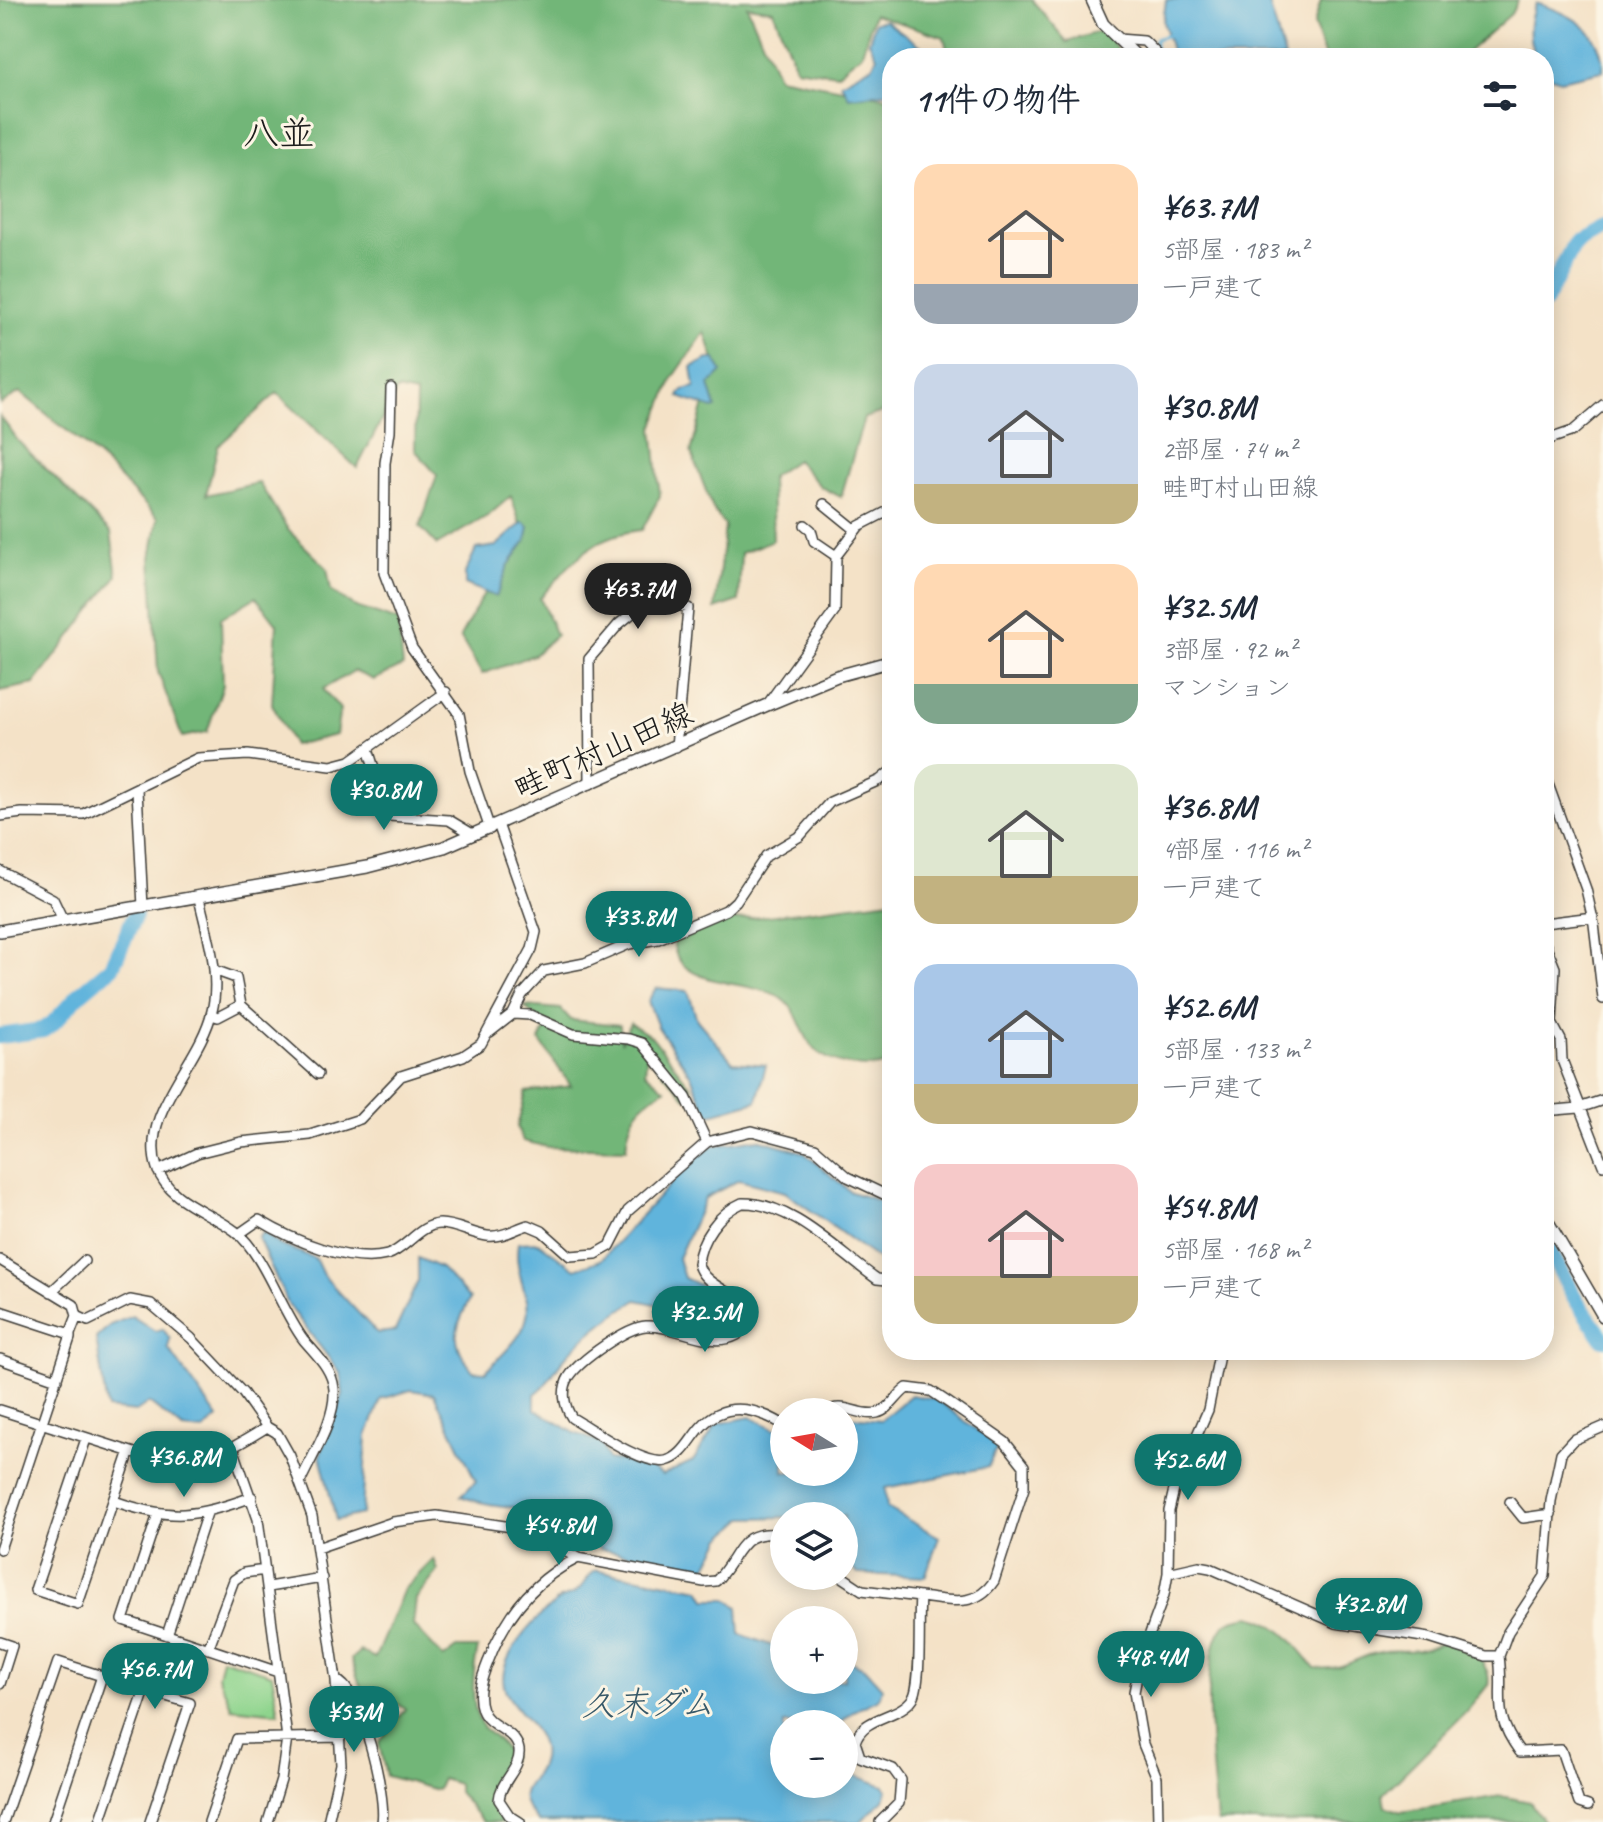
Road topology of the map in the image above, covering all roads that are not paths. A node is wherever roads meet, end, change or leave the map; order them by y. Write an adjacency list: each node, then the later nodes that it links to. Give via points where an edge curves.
1 (1092, 0): 2 (main road, via 1097,16)
2 (1118, 39): 3 (main road); 4 (street, via 1144,41)
3 (1127, 48)
4 (1151, 48)
5 (391, 388): 14 (street, via 384,573 412,648)
6 (1603, 405): 7 (street, via 1573,431)
7 (1554, 438)
8 (824, 504): 11 (street)
9 (882, 513): 11 (street)
10 (805, 525): 12 (street, via 814,541)
11 (856, 530): 12 (street)
12 (836, 556): 15 (street, via 835,611)
13 (882, 664): 15 (main road, 畦町村山田線)
14 (446, 692): 17 (street); 23 (street, via 459,714 470,771)
15 (767, 705): 16 (main road, 畦町村山田線)
16 (676, 747): 19 (main road, 畦町村山田線); 19 (street, via 688,608 652,597 589,659)
17 (368, 749): 20 (street, via 331,766 248,755 198,758); 24 (street, via 389,816 449,820)
18 (882, 778): 37 (street, via 830,802 800,836 766,856 726,910 658,939 544,971)
19 (590, 784): 23 (main road, 畦町村山田線)
20 (137, 790): 22 (street, via 83,814); 27 (street)
21 (1554, 799): 29 (street)
22 (0, 816)
23 (494, 826): 24 (main road, 畦町村山田線); 40 (street, via 536,932)
24 (474, 835): 26 (main road, 畦町村山田線, via 367,867)
25 (0, 871): 28 (street, via 53,899)
26 (199, 898): 27 (main road, 畦町村山田線); 33 (street)
27 (143, 907): 28 (main road, 畦町村山田線)
28 (63, 920): 31 (main road, 畦町村山田線)
29 (1597, 921): 30 (street); 35 (street)
30 (1554, 923)
31 (0, 931)
32 (1554, 966): 34 (street)
33 (214, 970): 36 (street, via 236,978); 38 (street)
34 (1554, 986)
35 (1603, 999)
36 (241, 1005): 38 (street, via 218,1017); 41 (street)
37 (513, 1014): 40 (street); 45 (street, via 530,1015 584,1036 642,1043 689,1102)
38 (211, 1015): 47 (street, via 157,1125 153,1144)
39 (1554, 1029): 43 (street)
40 (487, 1034): 47 (street, via 473,1051 401,1076 360,1119 310,1135 197,1153)
41 (318, 1074)
42 (1603, 1100): 43 (street)
43 (1579, 1108): 44 (street); 46 (street)
44 (1554, 1110)
45 (707, 1142): 48 (street, via 765,1133 815,1148 848,1177); 50 (street, via 628,1211 610,1246 580,1258 528,1225 490,1237 439,1224 387,1255 352,1255 319,1247 287,1237 259,1220)
46 (1603, 1165)
47 (158, 1171): 50 (street, via 175,1194)
48 (882, 1193)
49 (1554, 1231): 55 (main road)
50 (239, 1234): 71 (street, via 281,1305 332,1375 331,1412)
51 (0, 1260): 54 (street)
52 (84, 1261): 54 (street)
53 (882, 1280): 64 (street, via 802,1223 766,1205 742,1203 720,1219 703,1242 698,1264 709,1283 733,1293 738,1302 742,1320 737,1335 725,1341 661,1326 631,1329 577,1368 566,1386 566,1409 572,1418 655,1461 675,1457 710,1419 731,1409)
54 (51, 1292): 57 (street, via 74,1305)
55 (1601, 1309)
56 (0, 1311): 58 (street)
57 (77, 1316): 58 (street); 66 (street, via 88,1321 130,1300 151,1304 243,1393)
58 (70, 1334): 61 (street)
59 (0, 1359): 61 (street)
60 (1218, 1360): 83 (street, via 1208,1410 1175,1485)
61 (57, 1379): 65 (street)
62 (0, 1410): 65 (street)
63 (858, 1411): 87 (street, via 872,1414 889,1407 907,1388 931,1391 1005,1442 1024,1466 1024,1488 987,1591 974,1600)
64 (770, 1418)
65 (42, 1424): 68 (street); 80 (street)
66 (267, 1427): 69 (street); 71 (street, via 277,1433)
67 (1603, 1427): 77 (street, via 1565,1445)
68 (86, 1439): 70 (street); 73 (street, via 35,1590 78,1604)
69 (233, 1448): 70 (street, via 185,1465); 72 (street)
70 (129, 1454): 73 (street)
71 (301, 1480): 79 (street)
72 (252, 1497): 75 (street); 82 (street)
73 (114, 1501): 76 (street)
74 (1510, 1502): 77 (street, via 1523,1518)
75 (207, 1513): 76 (street); 88 (street)
76 (158, 1514): 88 (street, via 123,1620)
77 (1551, 1514): 91 (street, via 1545,1576 1508,1632)
78 (770, 1535): 81 (street, via 752,1536 739,1545 716,1581)
79 (317, 1548): 81 (street, via 393,1522 437,1516 519,1528); 84 (street)
80 (0, 1549)
81 (578, 1558): 106 (street, via 523,1598 509,1615 481,1683 486,1717 518,1745 517,1764 502,1785 499,1800)
82 (265, 1570): 85 (street); 90 (street, via 234,1580)
83 (1168, 1573): 91 (street, via 1210,1568 1336,1623); 108 (street, via 1134,1692 1143,1744 1157,1778)
84 (322, 1578): 85 (street); 93 (street)
85 (268, 1587): 92 (street)
86 (858, 1587): 87 (street)
87 (920, 1597): 107 (street, via 917,1690 902,1708 864,1727 855,1742 860,1757 886,1765 901,1780 899,1803)
88 (167, 1635): 90 (street)
89 (0, 1642): 94 (street, via 12,1646)
90 (208, 1649): 92 (street)
91 (1499, 1656): 97 (street, via 1497,1700 1505,1730 1520,1752 1561,1750 1579,1803)
92 (278, 1672): 96 (street)
93 (336, 1680): 95 (street); 105 (street, via 353,1697 365,1731 384,1808)
94 (0, 1684)
95 (341, 1737): 96 (street); 104 (street)
96 (287, 1738): 102 (street, via 237,1739); 103 (street)
97 (1588, 1806)
98 (3, 1822): 99 (street, via 58,1662 102,1676)
99 (53, 1822)
100 (100, 1822): 101 (street, via 145,1690 190,1703)
101 (150, 1822)
102 (209, 1822)
103 (268, 1822)
104 (328, 1822)
105 (382, 1822)
106 (520, 1822)
107 (880, 1822)
108 (1158, 1822)

